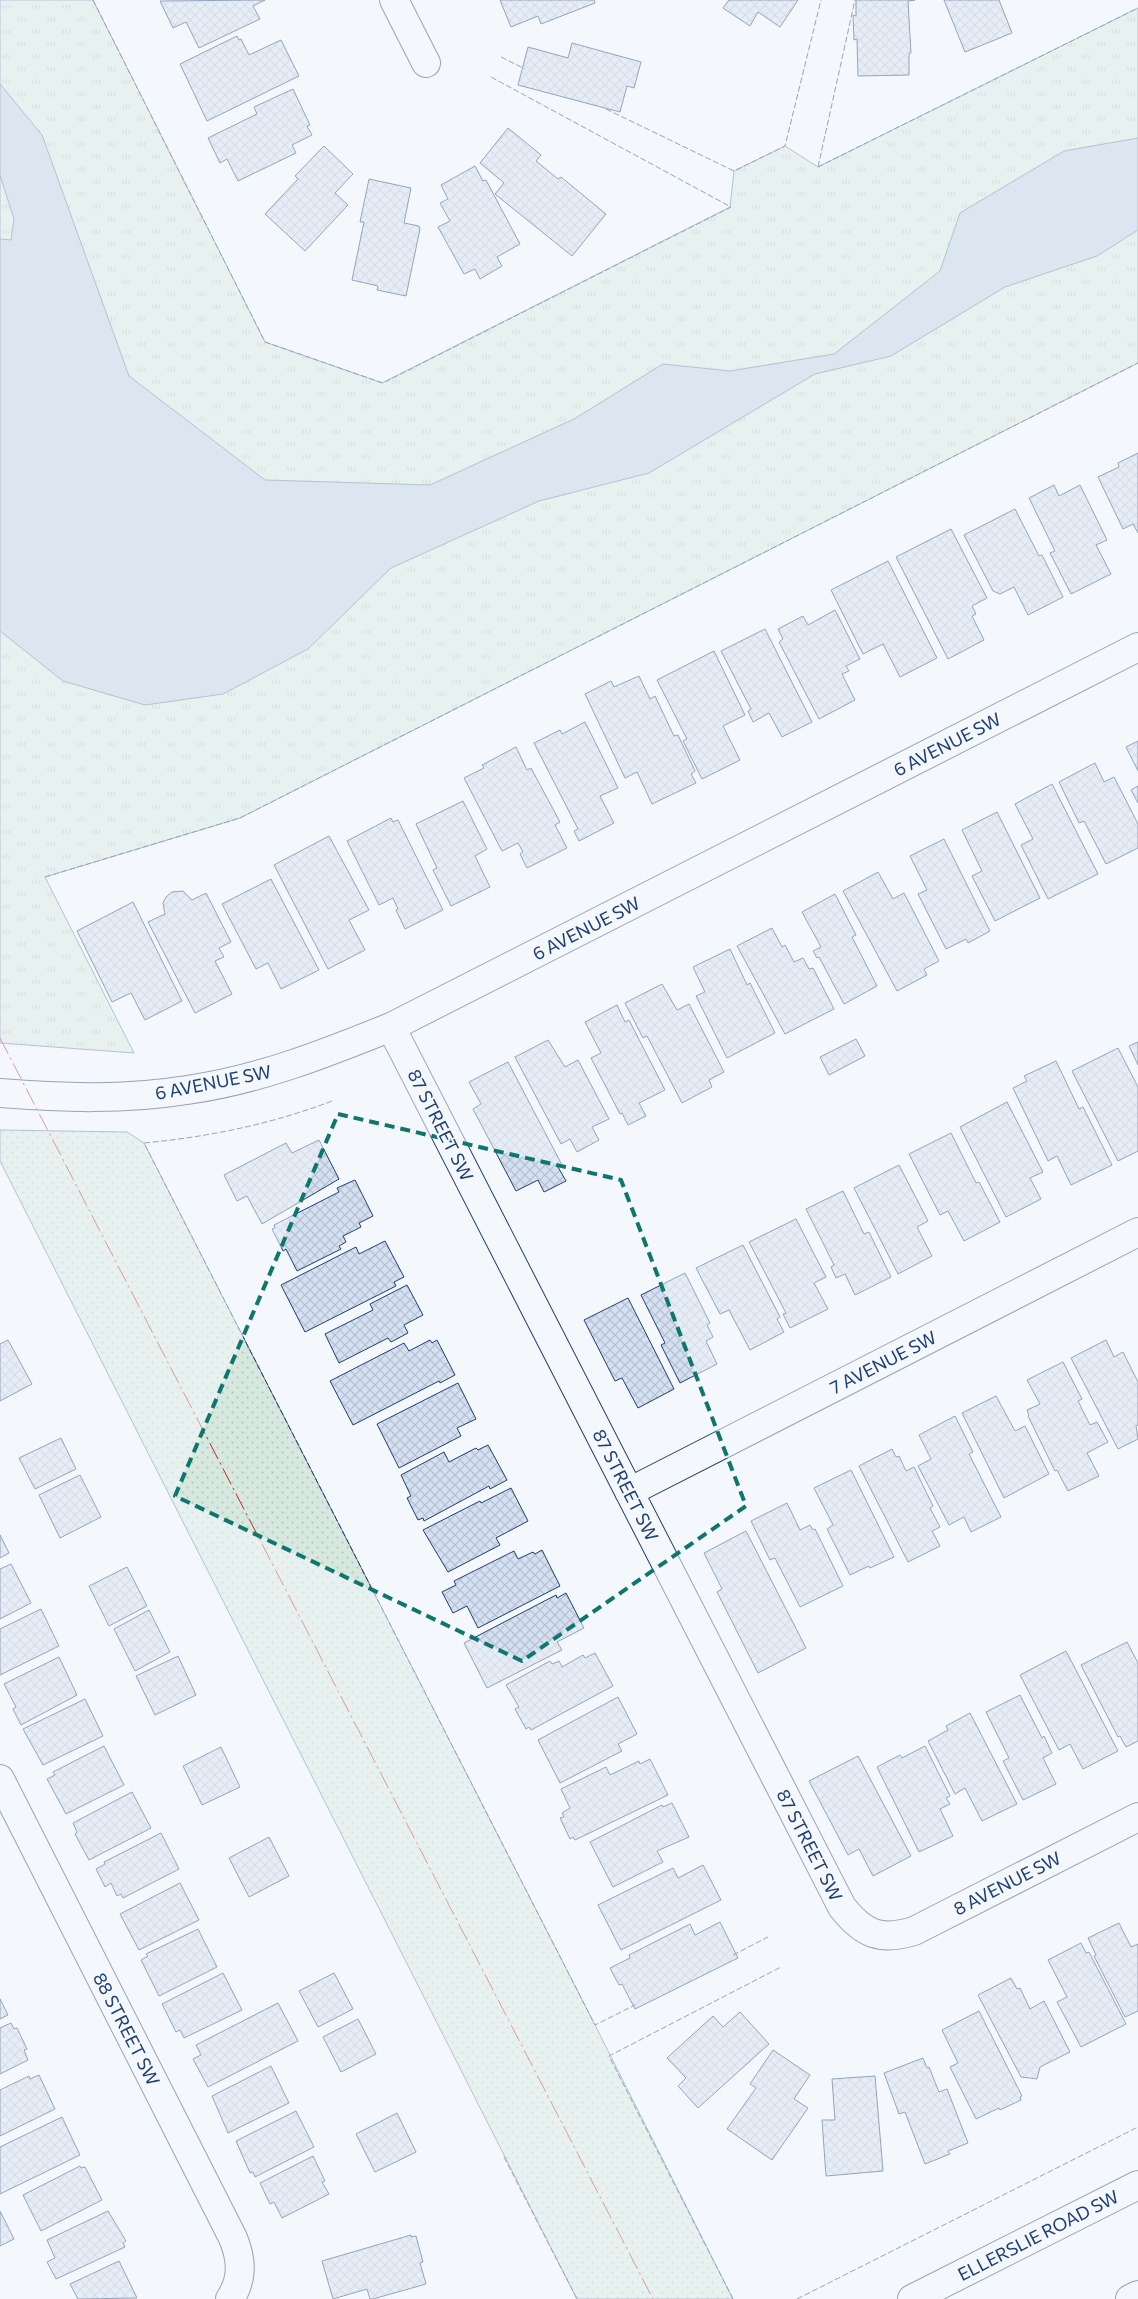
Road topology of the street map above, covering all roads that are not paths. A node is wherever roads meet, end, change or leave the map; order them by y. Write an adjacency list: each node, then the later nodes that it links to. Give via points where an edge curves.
1 (394, 0): 2 (street)
2 (426, 63)
3 (1138, 647): 4 (street, 6 AVENUE SW)
4 (391, 1027): 5 (street, 6 AVENUE SW, via 268,1072 187,1090 95,1097); 7 (street, 87 STREET SW)
5 (0, 1093)
6 (1138, 1232): 7 (street, 7 AVENUE SW)
7 (629, 1492): 10 (street, 87 STREET SW, via 842,1908)
8 (0, 1779): 12 (street, 88 STREET SW, via 233,2238 241,2263)
9 (1138, 1817): 10 (street, 8 AVENUE SW, via 914,1931 897,1936)
10 (872, 1934)
11 (1138, 2185): 14 (street, ELLERSLIE ROAD SW)
12 (235, 2290)
13 (1138, 2295): 15 (street)
14 (912, 2299)
15 (1130, 2299)

